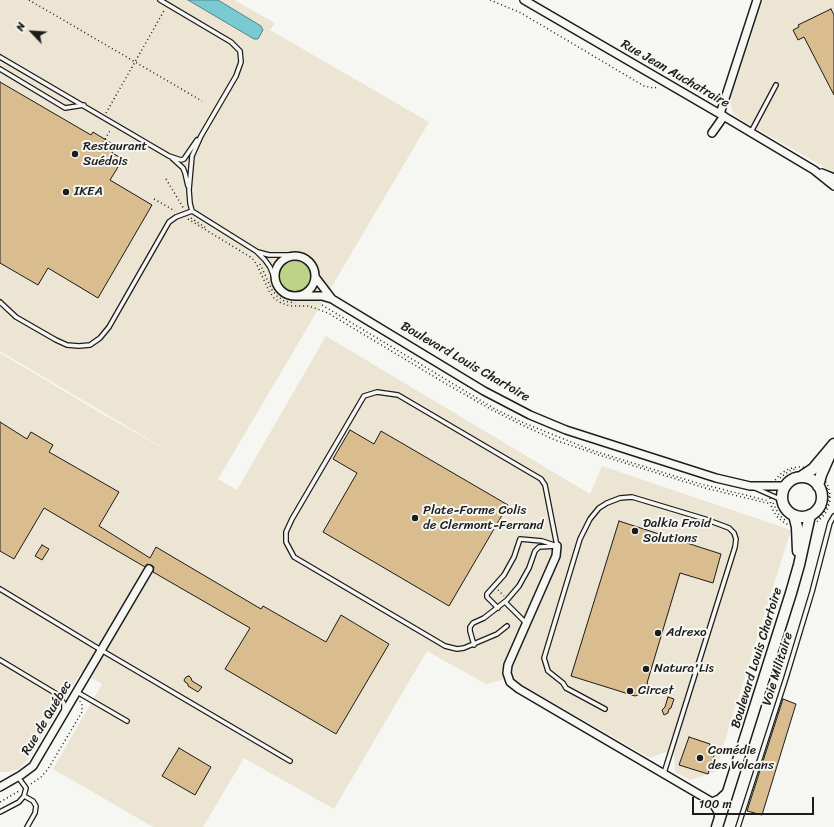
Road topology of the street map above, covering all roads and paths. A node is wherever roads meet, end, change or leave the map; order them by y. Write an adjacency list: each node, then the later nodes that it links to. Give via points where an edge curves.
1 (29, 0): 8 (path)
2 (160, 0): 6 (lane)
3 (490, 0): 10 (path, via 521,13 644,86 654,88)
4 (524, 0): 10 (street, Rue Jean Auchatraire)
5 (757, 0): 14 (street)
6 (168, 5): 8 (path); 19 (lane, via 232,42 240,51 241,62 236,76)
7 (0, 56): 13 (lane)
8 (135, 62): 12 (path); 15 (path)
9 (0, 69): 13 (lane, via 65,108)
10 (668, 85): 14 (street, Rue Jean Auchatraire)
11 (776, 85): 17 (lane)
12 (202, 100)
13 (84, 105): 15 (lane)
14 (722, 115): 17 (street, Rue Jean Auchatraire); 18 (street)
15 (104, 117): 16 (lane)
16 (114, 123): 20 (path); 21 (lane)
17 (751, 132): 22 (street, Rue Jean Auchatraire)
18 (712, 133)
19 (201, 136): 21 (lane, via 184,159); 25 (lane, via 192,156)
20 (101, 146)
21 (169, 156): 25 (lane, via 185,173)
22 (814, 170): 23 (street, Rue Jean Auchatraire); 24 (street, Rue Jean Auchatraire)
23 (834, 178)
24 (834, 186)
25 (189, 190): 27 (lane)
26 (154, 199): 28 (path)
27 (192, 211): 28 (lane); 29 (lane)
28 (182, 215): 35 (lane, via 169,222 109,327 90,345 68,345 56,340 16,317)
29 (256, 251): 30 (lane, via 268,255); 32 (lane, via 270,267)
30 (293, 255): 31 (street, via 309,260); 32 (street, via 278,265)
31 (316, 278): 33 (street, via 310,290); 34 (street)
32 (276, 282): 33 (street, via 285,293)
33 (298, 296): 34 (street, via 322,296)
34 (332, 299): 39 (street, Boulevard Louis Chartoire, via 484,391 530,415 638,454 716,478)
35 (0, 302)
36 (834, 445): 37 (main road)
37 (817, 475): 38 (main road); 38 (main road, via 813,481); 39 (path, via 805,467 788,469 776,479); 41 (main road, via 821,502 815,512); 41 (path, via 827,482 830,490 829,507 818,521)
38 (801, 477): 39 (main road, via 789,481 782,495)
39 (774, 492): 41 (main road, via 786,509); 41 (path, via 773,502 779,515 784,519)
40 (834, 516): 68 (lane, Voie Militaire, via 789,671)
41 (802, 522): 61 (main road, Boulevard Louis Chartoire, via 799,565)
42 (557, 546): 45 (lane, via 538,547 519,586); 46 (lane, via 542,541 520,539 504,575 487,594); 47 (street, via 556,556); 49 (lane, via 545,485 541,480 398,395 378,392 364,396 292,519 286,532 286,542 294,556 445,646 457,649)
43 (149, 569): 50 (street, Rue de Québec)
44 (0, 589): 50 (lane)
45 (505, 602): 46 (lane); 47 (lane)
46 (498, 608): 49 (lane, via 470,627)
47 (526, 623): 57 (street, via 508,665 510,682 519,690)
48 (508, 626): 49 (lane)
49 (474, 644)
50 (101, 650): 52 (street, Rue de Québec); 56 (lane)
51 (0, 660): 54 (lane, via 60,696 65,709)
52 (75, 694): 54 (street, Rue de Québec); 55 (lane); 60 (path, via 82,705 82,712 48,769)
53 (605, 709): 57 (lane, via 566,688 548,671 544,658 580,539 590,519 599,508 608,503 632,497 729,528 736,539 735,548)
54 (61, 719): 58 (street, Rue de Québec, via 33,766)
55 (127, 721)
56 (290, 761)
57 (664, 773): 64 (street)
58 (18, 777): 59 (street, Rue de Québec); 60 (lane)
59 (0, 787)
60 (26, 788): 62 (lane); 63 (path)
61 (728, 791): 64 (street); 66 (main road, Boulevard Louis Chartoire)
62 (24, 796): 65 (lane, via 19,802); 67 (lane, via 36,806)
63 (0, 802)
64 (712, 802): 66 (street, via 718,812)
65 (0, 812)
66 (718, 823)
67 (27, 827)
68 (738, 827)

